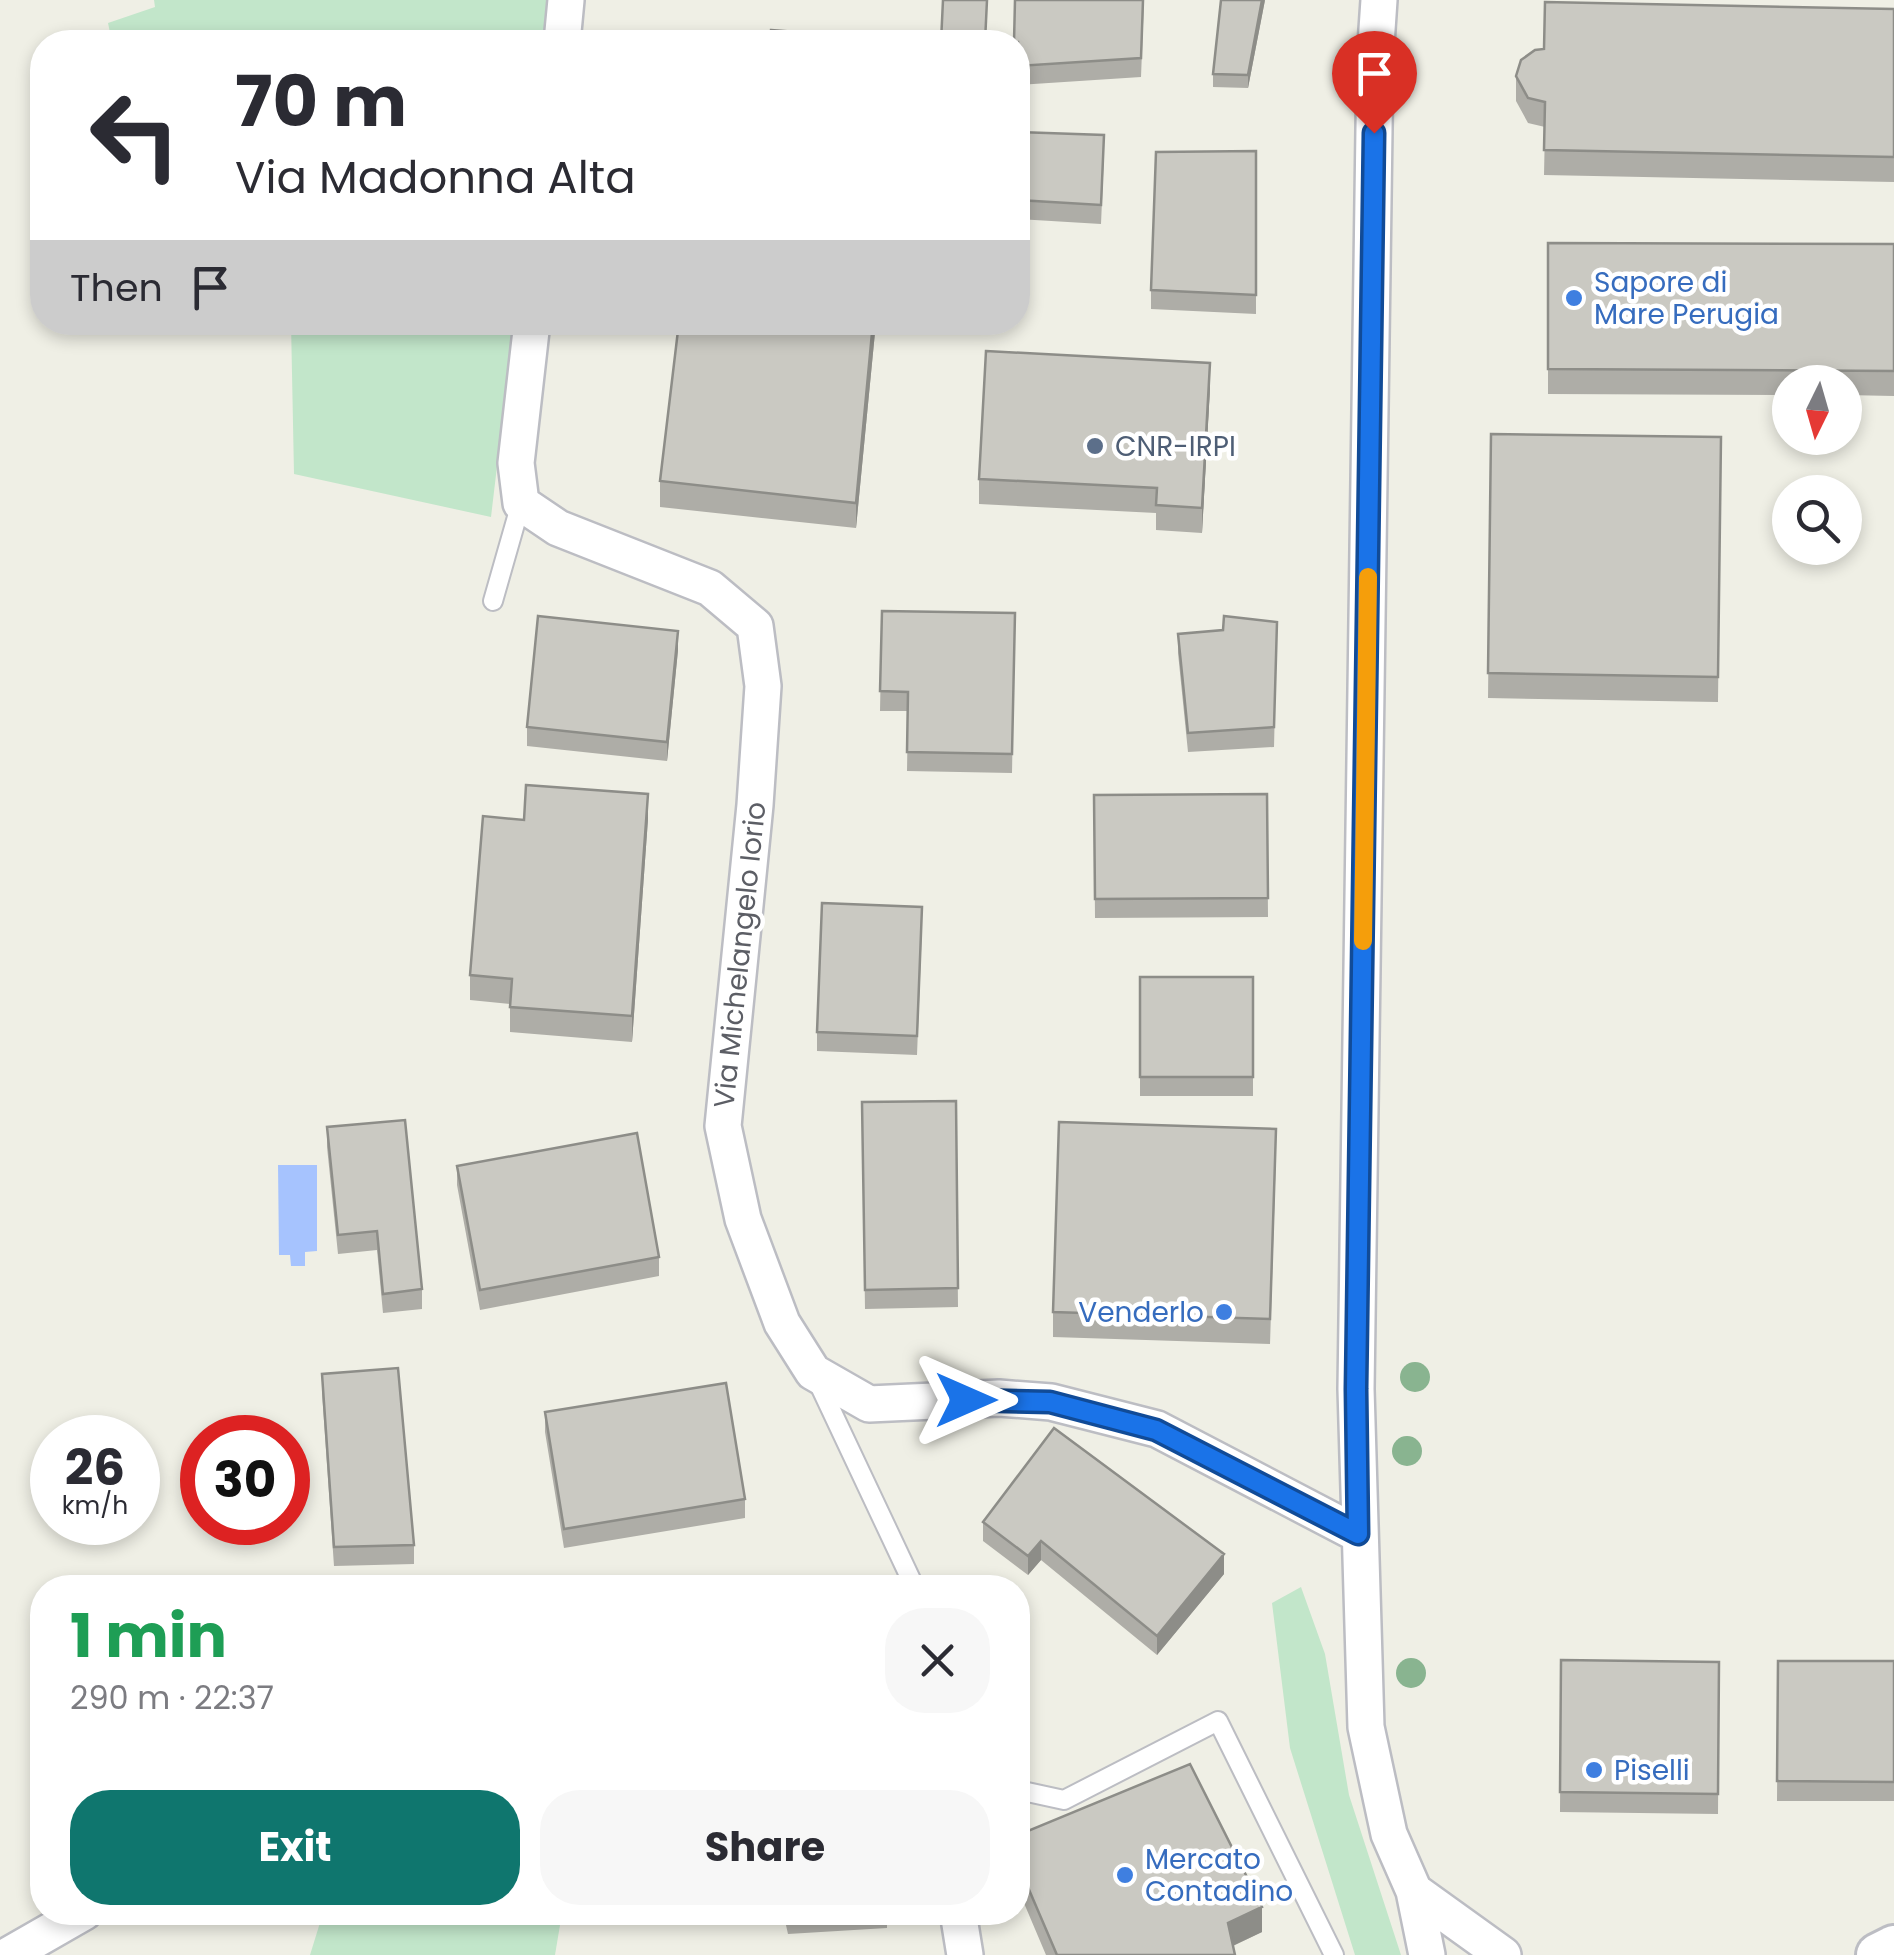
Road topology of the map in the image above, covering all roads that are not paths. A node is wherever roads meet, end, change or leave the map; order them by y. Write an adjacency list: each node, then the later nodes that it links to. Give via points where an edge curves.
1 (566, 0): 3 (street)
2 (1379, 0): 8 (street)
3 (563, 30)
4 (531, 335): 5 (street, via 516,463)
5 (522, 504): 6 (lane); 7 (street, Via Michelangelo Iorio, via 558,528 710,588 755,626 763,686 756,804 723,1126 743,1220 782,1324)
6 (493, 602)
7 (813, 1372): 8 (street, Via Michelangelo Iorio, via 869,1404 1050,1402 1156,1430); 9 (lane)
8 (1358, 1534): 11 (street, via 1366,1727 1389,1834)
9 (910, 1575)
10 (1030, 1793): 17 (lane, via 1064,1800 1218,1721)
11 (1414, 1891): 18 (street); 19 (street)
12 (61, 1925): 16 (street)
13 (958, 1925): 15 (street)
14 (1894, 1947): 20 (street)
15 (959, 1954)
16 (9, 1955)
17 (1334, 1955)
18 (1427, 1955)
19 (1503, 1955)
20 (1878, 1955)

